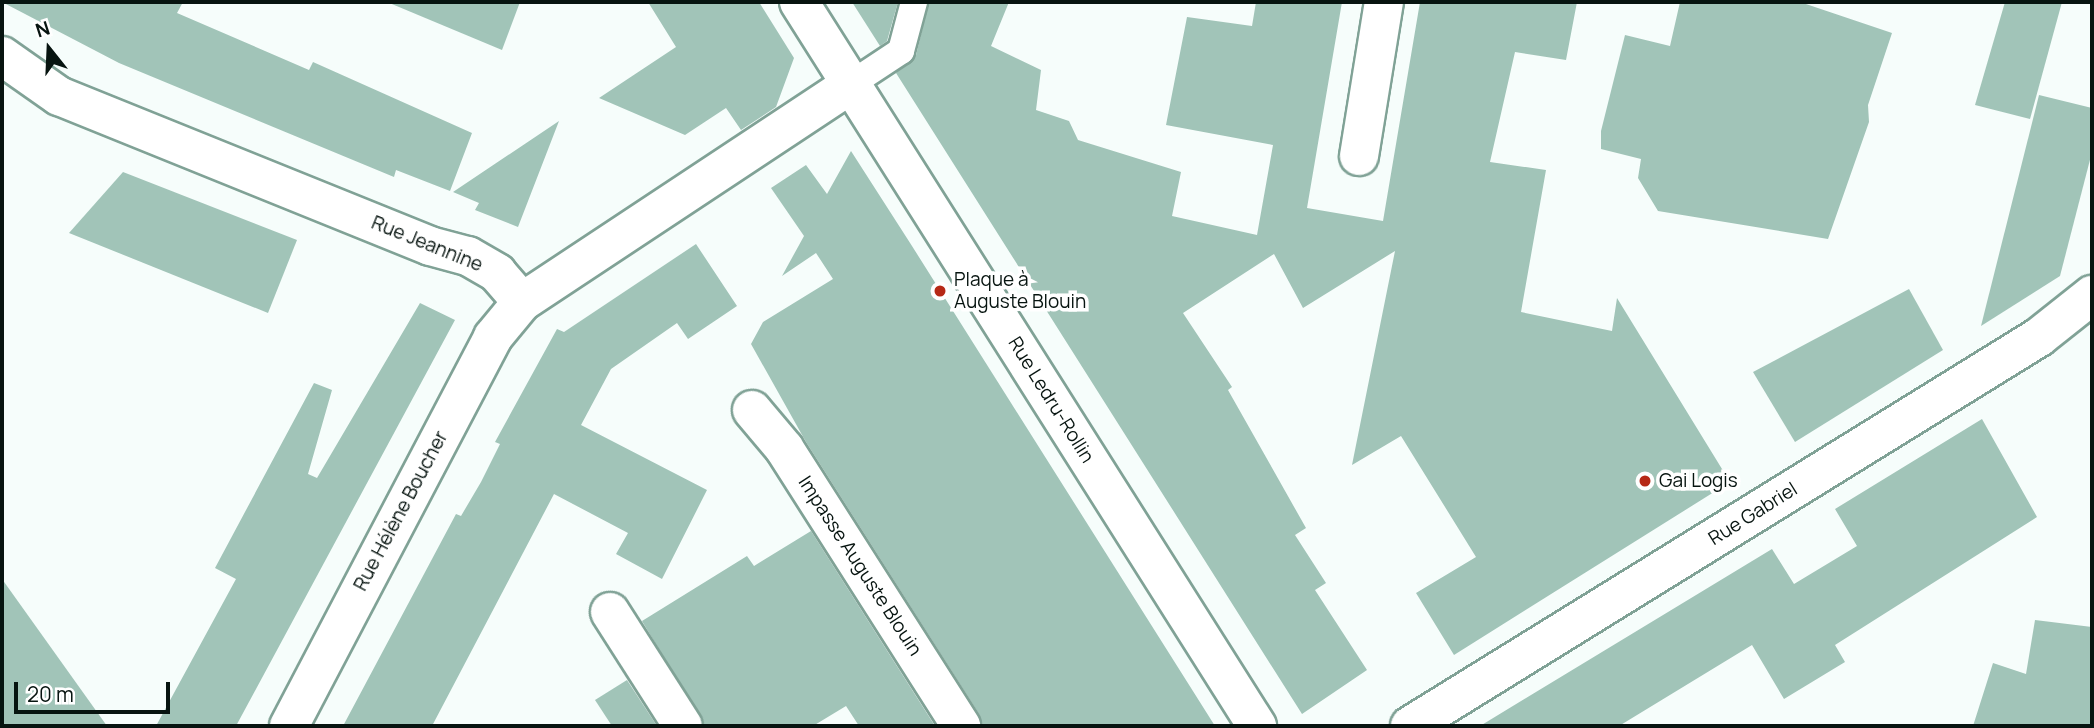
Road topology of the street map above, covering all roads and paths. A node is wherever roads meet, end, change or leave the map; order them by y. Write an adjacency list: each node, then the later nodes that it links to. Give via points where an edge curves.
1 (799, 2): 5 (street, Rue Ledru-Rollin)
2 (914, 2): 5 (lane, via 901,51)
3 (1384, 2): 6 (street)
4 (2, 56): 8 (street, Rue Jeannine, via 59,96 430,246 468,256 497,273)
5 (851, 84): 8 (street); 14 (street, Rue Ledru-Rollin)
6 (1359, 156)
7 (2092, 295): 15 (street, Rue Gabriel, via 2039,337)
8 (522, 302): 11 (street, Rue Hélène Boucher, via 493,337)
9 (752, 410): 13 (street, Impasse Auguste Blouin, via 784,448)
10 (610, 612): 12 (street)
11 (289, 726)
12 (683, 726)
13 (961, 726)
14 (1257, 726)
15 (1410, 726)

